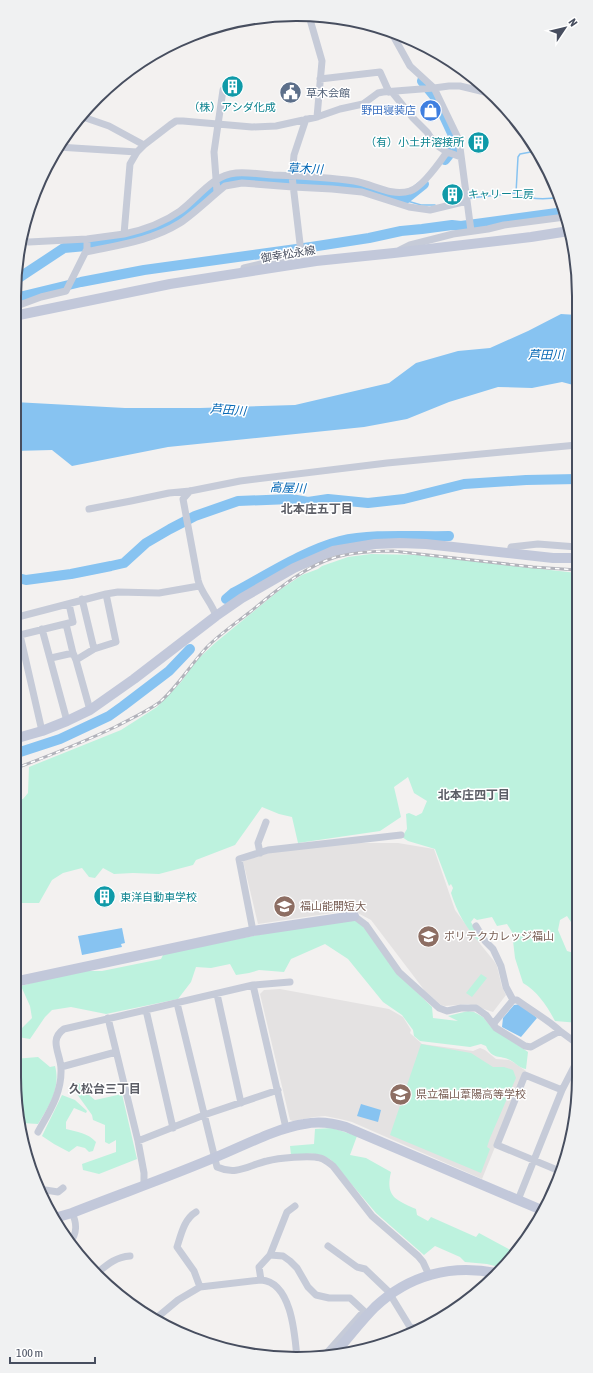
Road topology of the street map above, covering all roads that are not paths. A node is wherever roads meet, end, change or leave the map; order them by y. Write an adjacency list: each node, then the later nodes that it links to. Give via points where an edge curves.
1 (311, 22): 3 (street, via 322,61)
2 (399, 41): 4 (street, via 410,66)
3 (320, 79): 7 (street, via 380,72); 8 (street)
4 (430, 89): 6 (street, via 460,86); 7 (street); 16 (street, via 459,140)
5 (223, 90): 11 (street)
6 (480, 91)
7 (390, 92): 8 (street, via 378,93 363,104); 15 (street, via 435,144)
8 (317, 117): 10 (street)
9 (86, 118): 12 (street, via 109,126)
10 (306, 119): 11 (street, via 265,127); 18 (street, via 294,155)
11 (218, 123): 12 (street, via 176,121); 17 (street, via 214,152)
12 (144, 145): 14 (street)
13 (65, 147): 14 (street)
14 (137, 152): 25 (street, via 130,164)
15 (450, 153): 16 (street); 18 (street, via 419,186 412,191 397,194 355,181)
16 (461, 157): 20 (street)
17 (216, 180): 18 (street, via 227,174 236,173); 19 (street); 23 (street)
18 (293, 182): 19 (street, via 242,183 225,186); 20 (street, via 362,192 409,207 430,210); 29 (street, via 300,254 243,268)
19 (217, 191): 23 (street, via 181,223)
20 (467, 199): 22 (street)
21 (560, 218): 22 (street, via 488,229)
22 (470, 226): 28 (street, via 453,234 410,245)
23 (158, 229): 25 (street); 27 (street, via 138,241)
24 (564, 232): 28 (street, 御幸松永線)
25 (124, 234): 27 (street)
26 (26, 242): 27 (street)
27 (87, 245): 30 (street, via 66,291)
28 (394, 253): 29 (street, 御幸松永線, via 316,261)
29 (240, 274): 31 (street, 御幸松永線, via 170,284)
30 (21, 304)
31 (21, 315)
32 (572, 446): 33 (street, via 387,463 240,481)
33 (190, 491): 34 (street); 38 (street, via 183,499)
34 (89, 509)
35 (572, 547): 36 (street, via 538,544 511,547)
36 (510, 553): 37 (street); 43 (street, via 400,543 333,551 294,568)
37 (572, 558)
38 (199, 583): 39 (street, via 159,593); 43 (street)
39 (106, 594): 40 (street); 48 (street, via 116,642)
40 (82, 599): 41 (street); 48 (street)
41 (69, 604): 42 (street); 44 (street, via 73,622)
42 (21, 616)
43 (216, 616): 52 (street)
44 (66, 624): 45 (street); 49 (street)
45 (42, 629): 46 (street); 50 (street)
46 (21, 636)
47 (21, 640): 54 (street)
48 (94, 649): 51 (street)
49 (72, 653): 50 (street); 51 (street)
50 (51, 658): 53 (street)
51 (76, 660): 52 (street)
52 (90, 710): 53 (street)
53 (67, 721): 54 (street)
54 (42, 731): 55 (street)
55 (21, 737)
56 (266, 822): 58 (street, via 258,843)
57 (401, 835): 58 (street)
58 (260, 853): 61 (street, via 239,859)
59 (354, 916): 61 (street); 70 (street, via 366,925 399,972 439,1008 447,1011 476,1008)
60 (476, 926): 66 (street, via 493,949)
61 (253, 930): 62 (street)
62 (21, 980)
63 (290, 982): 64 (street)
64 (253, 985): 65 (street); 76 (street)
65 (217, 994): 67 (street); 78 (street)
66 (513, 1000): 70 (street); 71 (street, via 517,1000 549,1021)
67 (177, 1003): 68 (street); 79 (street)
68 (146, 1010): 69 (street); 80 (street)
69 (108, 1018): 73 (street); 74 (street, via 64,1029 58,1034 56,1039)
70 (494, 1023): 71 (street, via 496,1028 531,1047)
71 (560, 1031): 72 (street)
72 (572, 1040)
73 (116, 1052): 74 (street); 83 (street)
74 (61, 1067): 82 (street, via 57,1097)
75 (572, 1071): 77 (street)
76 (278, 1090): 78 (street); 81 (street)
77 (562, 1090): 85 (street); 85 (street, via 525,1075 497,1145)
78 (241, 1103): 79 (street)
79 (204, 1116): 80 (street); 84 (street)
80 (173, 1128): 83 (street)
81 (286, 1128): 84 (street); 90 (street, via 305,1124 334,1123)
82 (38, 1132)
83 (138, 1141): 87 (street)
84 (215, 1158): 87 (street); 102 (street, via 217,1167 232,1171 267,1161 311,1157 326,1161 333,1166 372,1216 418,1256)
85 (535, 1161): 86 (street); 90 (street)
86 (555, 1169)
87 (144, 1185): 94 (street)
88 (63, 1188): 89 (street, via 58,1192)
89 (46, 1190)
90 (518, 1200): 92 (street)
91 (295, 1206): 98 (street, via 287,1212)
92 (538, 1209)
93 (196, 1212): 104 (street, via 185,1224 177,1247 194,1271)
94 (72, 1214): 95 (street); 96 (street, via 76,1229)
95 (60, 1217)
96 (73, 1237)
97 (328, 1246): 105 (street, via 357,1267 365,1269)
98 (270, 1254): 103 (street, via 259,1267); 109 (street, via 283,1256 290,1261 316,1295 350,1298 364,1311)
99 (130, 1256): 100 (street, via 113,1260)
100 (101, 1270)
101 (490, 1272): 102 (street, via 446,1271)
102 (429, 1275): 105 (street)
103 (261, 1280): 104 (street); 110 (street, via 274,1284 286,1302 293,1321)
104 (200, 1287): 106 (street)
105 (391, 1294): 107 (street); 108 (street)
106 (160, 1315)
107 (410, 1328)
108 (338, 1349)
109 (329, 1350)
110 (296, 1352)

